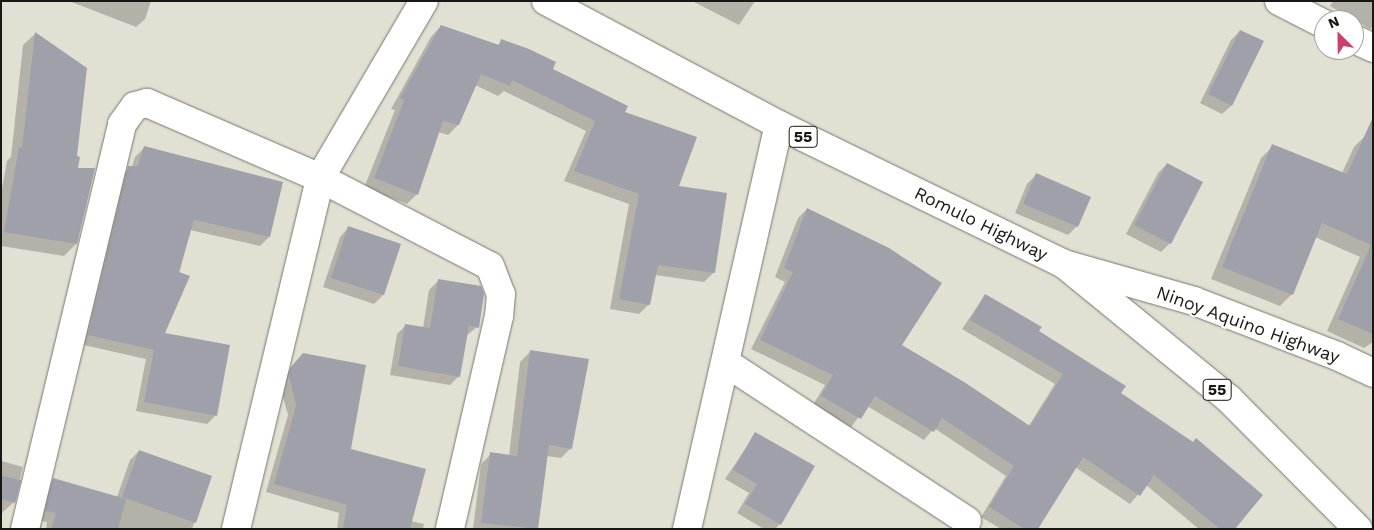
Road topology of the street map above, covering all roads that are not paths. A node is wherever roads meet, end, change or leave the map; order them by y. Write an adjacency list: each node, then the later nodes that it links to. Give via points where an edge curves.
1 (424, 1): 6 (main road)
2 (546, 1): 5 (main road, Romulo Highway / 55)
3 (1279, 1): 4 (main road)
4 (1314, 19)
5 (779, 125): 7 (main road, Romulo Highway / 55); 8 (main road)
6 (320, 178): 11 (main road, via 147,103 135,106 127,115 122,124); 12 (main road); 13 (main road, via 459,248 490,266 498,280 501,294 498,316)
7 (1064, 264): 9 (main road, Ninoy Aquino Highway, via 1194,301); 15 (main road, Romulo Highway / 55, via 1229,399)
8 (726, 363): 10 (main road); 14 (main road)
9 (1373, 373)
10 (967, 521)
11 (25, 529)
12 (236, 529)
13 (450, 529)
14 (686, 529)
15 (1358, 529)

